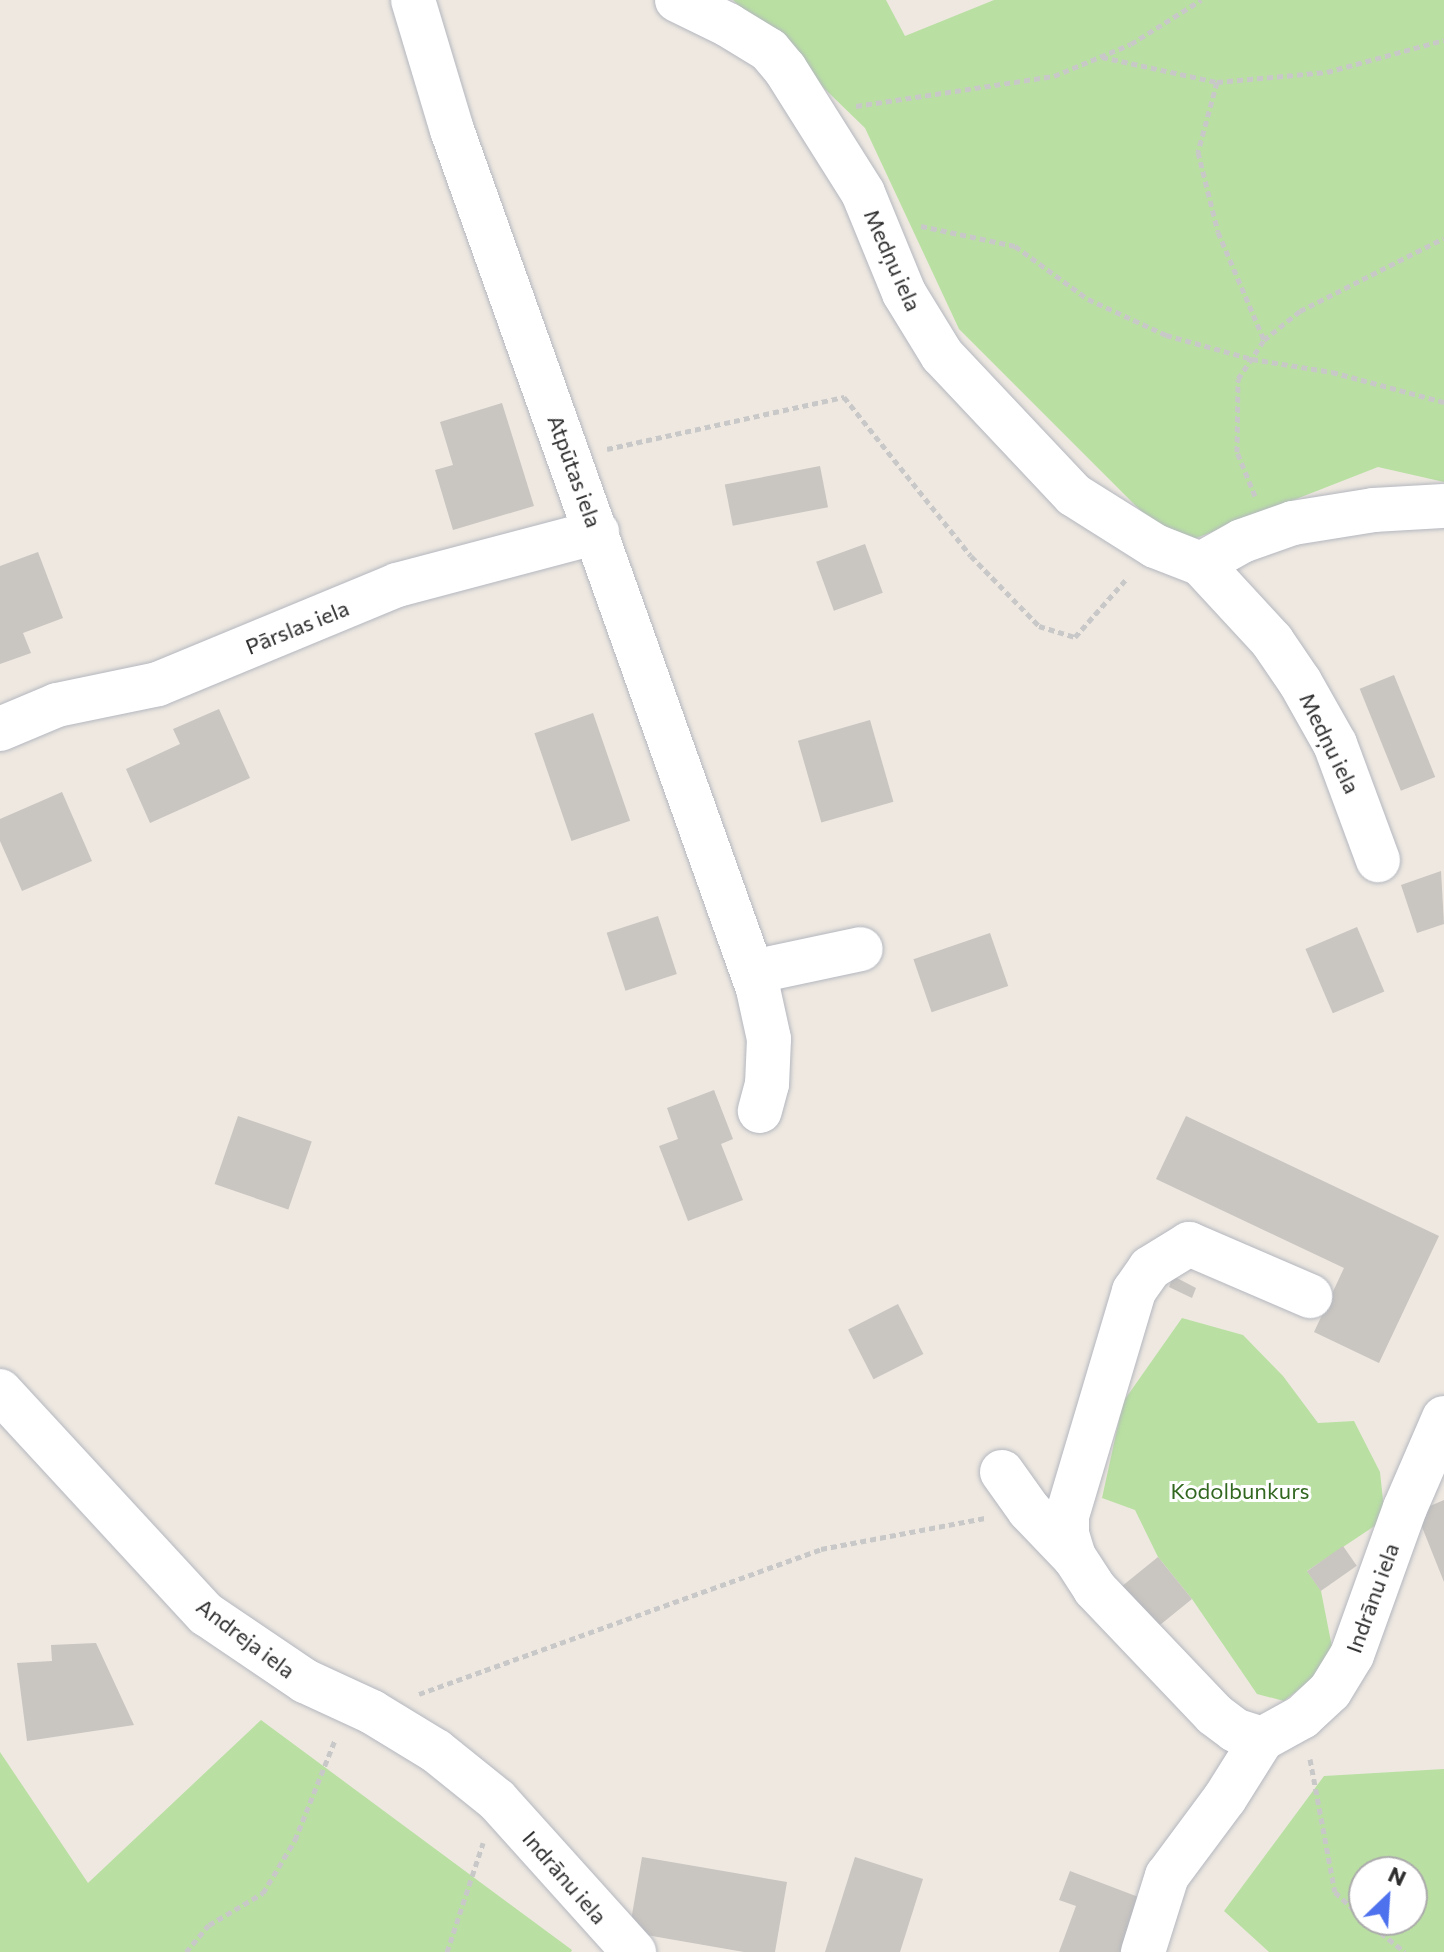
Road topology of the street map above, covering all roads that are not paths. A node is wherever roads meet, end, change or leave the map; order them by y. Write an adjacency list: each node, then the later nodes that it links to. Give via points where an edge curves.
1 (413, 0): 4 (street, Atpūtas iela, via 452,130)
2 (677, 0): 5 (street, Medņu iela, via 769,50 863,193 904,293 942,355 1074,495 1155,546)
3 (1444, 506): 5 (street, via 1326,516 1242,541)
4 (597, 532): 6 (street, Pārslas iela, via 397,585 158,684 57,705); 9 (street, Atpūtas iela)
5 (1201, 564): 7 (street, Medņu iela, via 1272,641 1300,682 1351,781)
6 (0, 729)
7 (1378, 860)
8 (861, 949): 9 (street)
9 (748, 956): 10 (street, Atpūtas iela, via 769,1039)
10 (760, 1111)
11 (1310, 1296): 15 (street, via 1189,1244 1150,1268 1134,1291 1075,1488 1067,1534)
12 (0, 1391): 17 (street, Andreja iela, via 206,1614 305,1681 372,1712 436,1751)
13 (1444, 1418): 16 (street, Indrānu iela, via 1352,1655 1330,1691 1302,1717)
14 (1002, 1472): 15 (street)
15 (1074, 1557): 16 (street, via 1095,1589 1214,1714 1235,1730)
16 (1262, 1739): 19 (street, Indrānu iela, via 1167,1876)
17 (497, 1800): 18 (street, Indrānu iela)
18 (634, 1952)
19 (1143, 1952)

